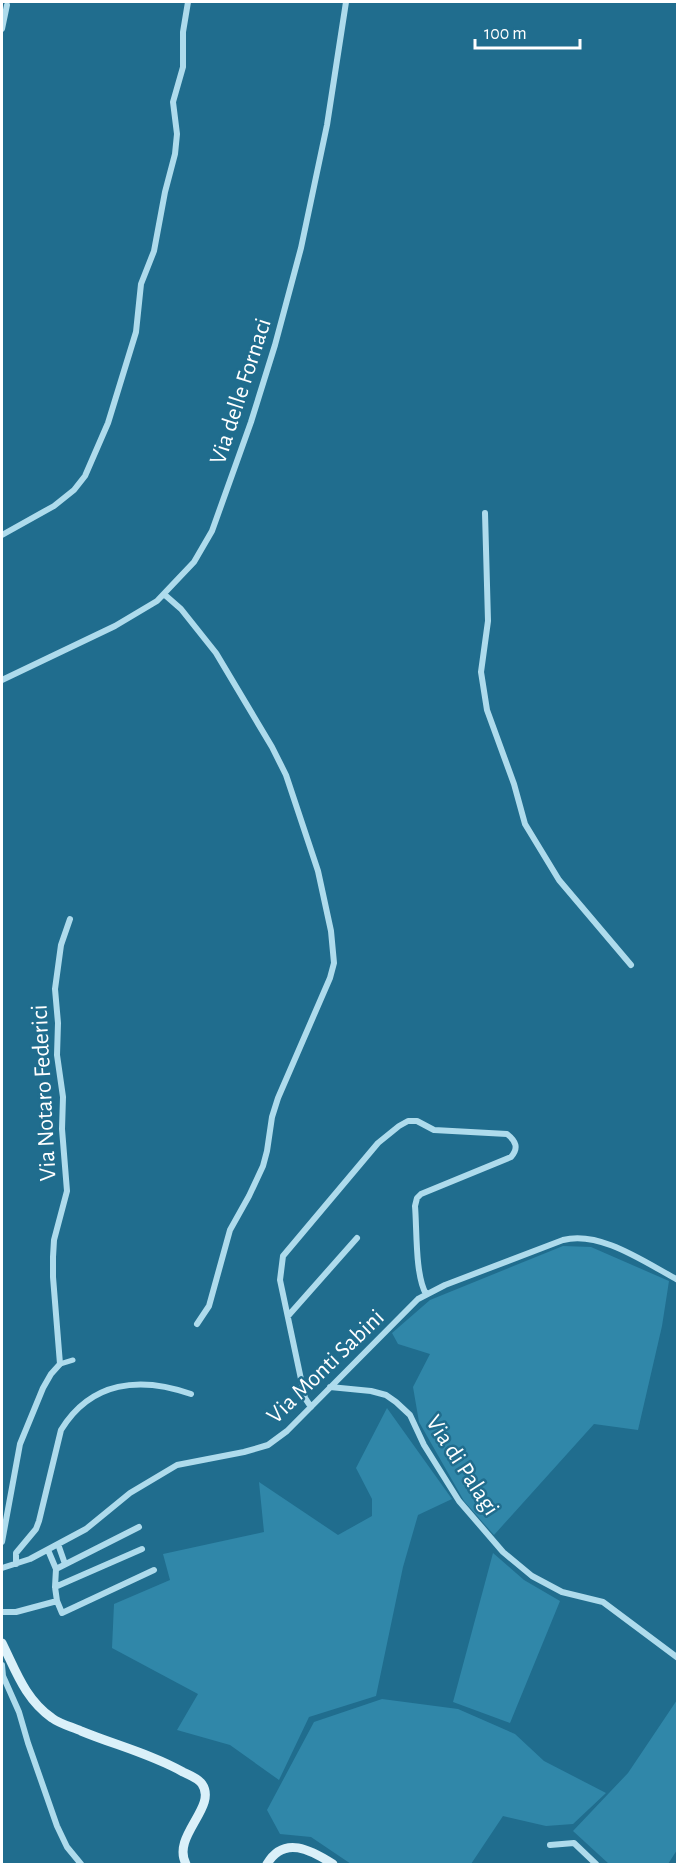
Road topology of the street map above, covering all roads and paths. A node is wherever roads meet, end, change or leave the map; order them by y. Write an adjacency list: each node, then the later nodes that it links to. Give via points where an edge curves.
1 (188, 2): 6 (street, via 183,67 173,102 175,154 154,251 141,284 136,332 108,423 85,476 74,490)
2 (346, 2): 7 (street, Via delle Fornaci, via 327,125 276,345 212,531 194,562)
3 (7, 5): 4 (street)
4 (2, 29)
5 (485, 513): 10 (street, via 488,621 481,672 487,710 525,824 559,880)
6 (2, 535)
7 (165, 595): 8 (street, Via delle Fornaci, via 127,620); 15 (street, via 216,652 286,776 318,871 335,957 330,978 278,1098 263,1166 230,1230 209,1306)
8 (2, 680)
9 (70, 919): 17 (street, Via Notaro Federici, via 61,945 55,995 66,1191 54,1240)
10 (631, 965)
11 (357, 1238): 14 (street)
12 (678, 1280): 13 (street, Via Monti Sabini, via 622,1251 577,1237)
13 (426, 1294): 14 (street, via 419,1266 417,1198 511,1157 516,1146 507,1134 434,1130 408,1121 386,1134 283,1256 280,1280); 18 (street, Via Monti Sabini)
14 (288, 1317): 20 (street)
15 (197, 1324)
16 (73, 1360): 17 (street)
17 (60, 1364): 22 (street, via 43,1388 20,1444)
18 (330, 1387): 20 (street, Via Monti Sabini); 35 (street, Via di Palagi, via 371,1391 396,1402 410,1415 459,1501 503,1552 532,1576 562,1592 603,1602)
19 (190, 1394): 26 (street, via 153,1386 114,1386 79,1407 61,1430 39,1521 16,1554)
20 (310, 1407): 23 (street, Via Monti Sabini, via 268,1445 177,1465)
21 (139, 1527): 27 (street)
22 (2, 1542)
23 (58, 1544): 25 (street, Via Monti Sabini); 27 (street)
24 (142, 1549): 31 (street)
25 (48, 1550): 26 (street, Via Monti Sabini); 29 (street)
26 (16, 1563): 28 (street, Via Monti Sabini)
27 (65, 1564): 29 (street)
28 (2, 1568)
29 (56, 1569): 31 (street)
30 (154, 1570): 32 (street, via 62,1613)
31 (55, 1587): 32 (street)
32 (57, 1601): 33 (street)
33 (2, 1612)
34 (2, 1643): 39 (main road, via 20,1682 53,1719 173,1766 201,1783 202,1804 183,1843)
35 (678, 1658)
36 (2, 1665): 37 (street)
37 (3, 1682): 40 (street, via 19,1712 57,1826)
38 (550, 1845): 41 (street, via 574,1843)
39 (184, 1860)
40 (78, 1863)
41 (590, 1863)
42 (267, 1864): 43 (main road, via 281,1849 293,1848)
43 (333, 1864)

